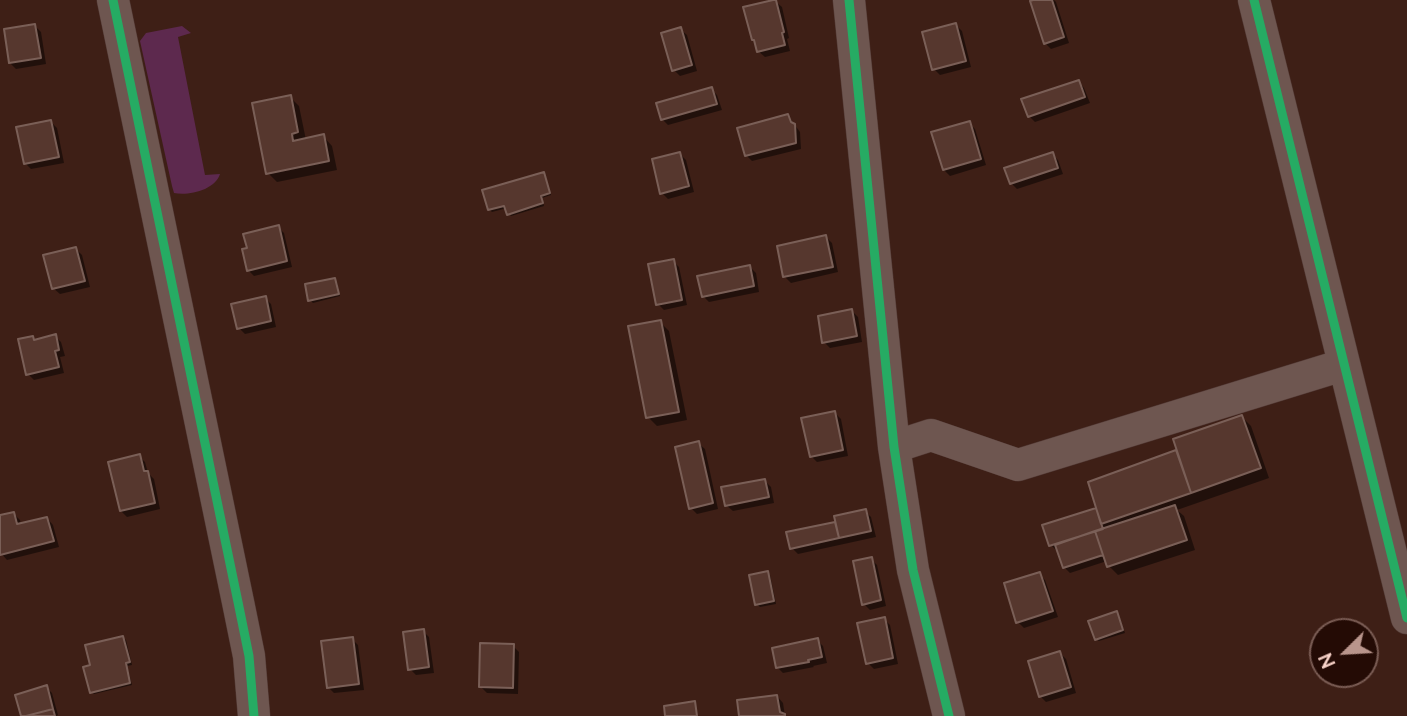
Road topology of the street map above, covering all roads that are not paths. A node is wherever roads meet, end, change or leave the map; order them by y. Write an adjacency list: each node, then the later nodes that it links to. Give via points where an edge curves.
1 (113, 0): 7 (street, via 249,656)
2 (849, 0): 5 (street)
3 (1254, 0): 4 (street)
4 (1343, 365): 5 (street, via 1018,465 931,435); 6 (street)
5 (894, 447): 8 (street, via 914,570)
6 (1407, 618)
7 (254, 716)
8 (949, 716)

